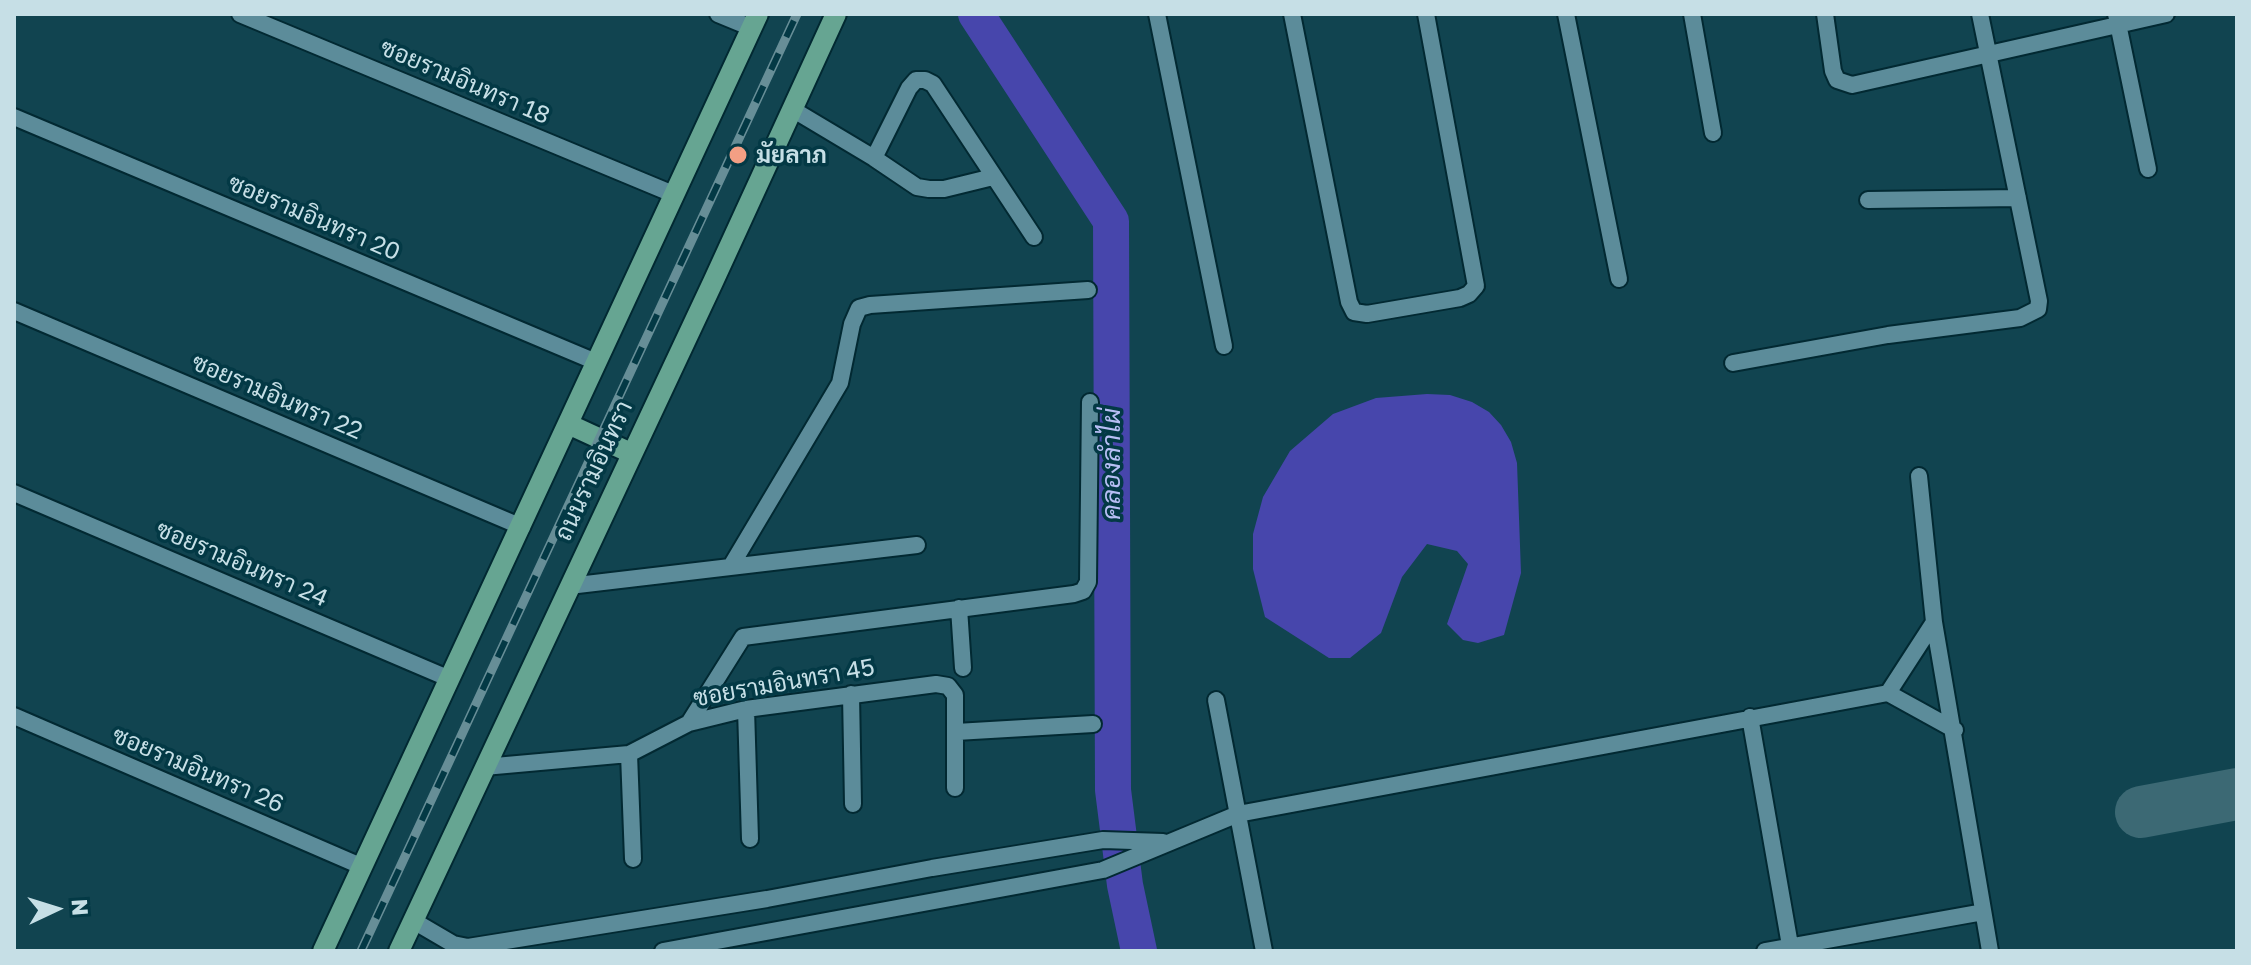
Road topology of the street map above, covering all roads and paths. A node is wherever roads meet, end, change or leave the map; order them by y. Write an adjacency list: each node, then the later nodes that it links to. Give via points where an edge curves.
1 (240, 14): 21 (street, ซอยรามอินทรา 18)
2 (718, 14): 13 (street)
3 (836, 14): 15 (main road, ถนนรามอินทรา)
4 (1157, 14): 28 (street)
5 (1292, 14): 6 (street, via 1349,302 1354,312 1367,314 1460,298 1476,286)
6 (1426, 14)
7 (1566, 14): 25 (street)
8 (1692, 14): 17 (street)
9 (1825, 14): 14 (street, via 1833,71 1843,84)
10 (1980, 14): 14 (street)
11 (2166, 14): 12 (street)
12 (2117, 19): 14 (street); 19 (street)
13 (755, 21): 21 (main road, ถนนรามอินทรา)
14 (1988, 56): 22 (street)
15 (792, 109): 18 (street); 33 (main road, ถนนรามอินทรา)
16 (14, 117): 29 (street, ซอยรามอินทรา 20)
17 (1713, 133)
18 (874, 158): 20 (street, via 917,187 929,189); 20 (street, via 909,88 916,80 925,80 933,84)
19 (2148, 169)
20 (993, 177): 24 (street)
21 (673, 194): 29 (main road, ถนนรามอินทรา)
22 (2018, 198): 23 (street); 30 (street, via 2039,301 2031,314)
23 (1868, 200)
24 (1034, 237)
25 (1619, 279)
26 (1088, 290): 38 (street, via 859,308 840,383)
27 (14, 311): 36 (street, ซอยรามอินทรา 22)
28 (1224, 346)
29 (596, 362): 32 (main road, ถนนรามอินทรา)
30 (1733, 363)
31 (1090, 402): 40 (street, via 1088,582 1083,591)
32 (568, 424): 33 (main road); 36 (main road, ถนนรามอินทรา)
33 (631, 453): 39 (main road, ถนนรามอินทรา)
34 (1919, 476): 41 (street)
35 (14, 493): 43 (street, ซอยรามอินทรา 24)
36 (522, 527): 43 (main road, ถนนรามอินทรา)
37 (917, 545): 38 (street)
38 (731, 566): 39 (street)
39 (569, 586): 55 (main road, ถนนรามอินทรา)
40 (959, 608): 42 (street); 50 (street, via 743,637)
41 (1934, 622): 44 (street); 52 (street)
42 (963, 668)
43 (450, 679): 62 (main road, ถนนรามอินทรา)
44 (1888, 693): 49 (street); 52 (street)
45 (851, 694): 47 (street, ซอยรามอินทรา 45); 53 (street, ซอยรามอินทรา 45, via 948,686 955,695); 57 (street)
46 (1216, 700): 58 (street)
47 (746, 709): 50 (street, ซอยรามอินทรา 45); 59 (street)
48 (14, 716): 62 (street, ซอยรามอินทรา 26)
49 (1750, 717): 58 (street); 65 (street)
50 (689, 723): 54 (street, ซอยรามอินทรา 45)
51 (1093, 724): 53 (street)
52 (1955, 730): 63 (street)
53 (956, 732): 56 (street, ซอยรามอินทรา 45)
54 (629, 754): 55 (street, ซอยรามอินทรา 45); 61 (street)
55 (484, 767): 64 (main road, ถนนรามอินทรา)
56 (955, 788)
57 (853, 804)
58 (1238, 814): 60 (street); 69 (street)
59 (750, 839)
60 (1172, 842): 64 (street, via 1103,840 468,947); 68 (street, via 1103,870)
61 (633, 859)
62 (363, 867): 66 (main road, ถนนรามอินทรา)
63 (1983, 912): 65 (street); 71 (street)
64 (412, 920): 67 (main road, ถนนรามอินทรา)
65 (1790, 948): 70 (street)
66 (323, 951)
67 (399, 951)
68 (663, 951)
69 (1264, 951)
70 (1765, 951)
71 (1990, 951)

